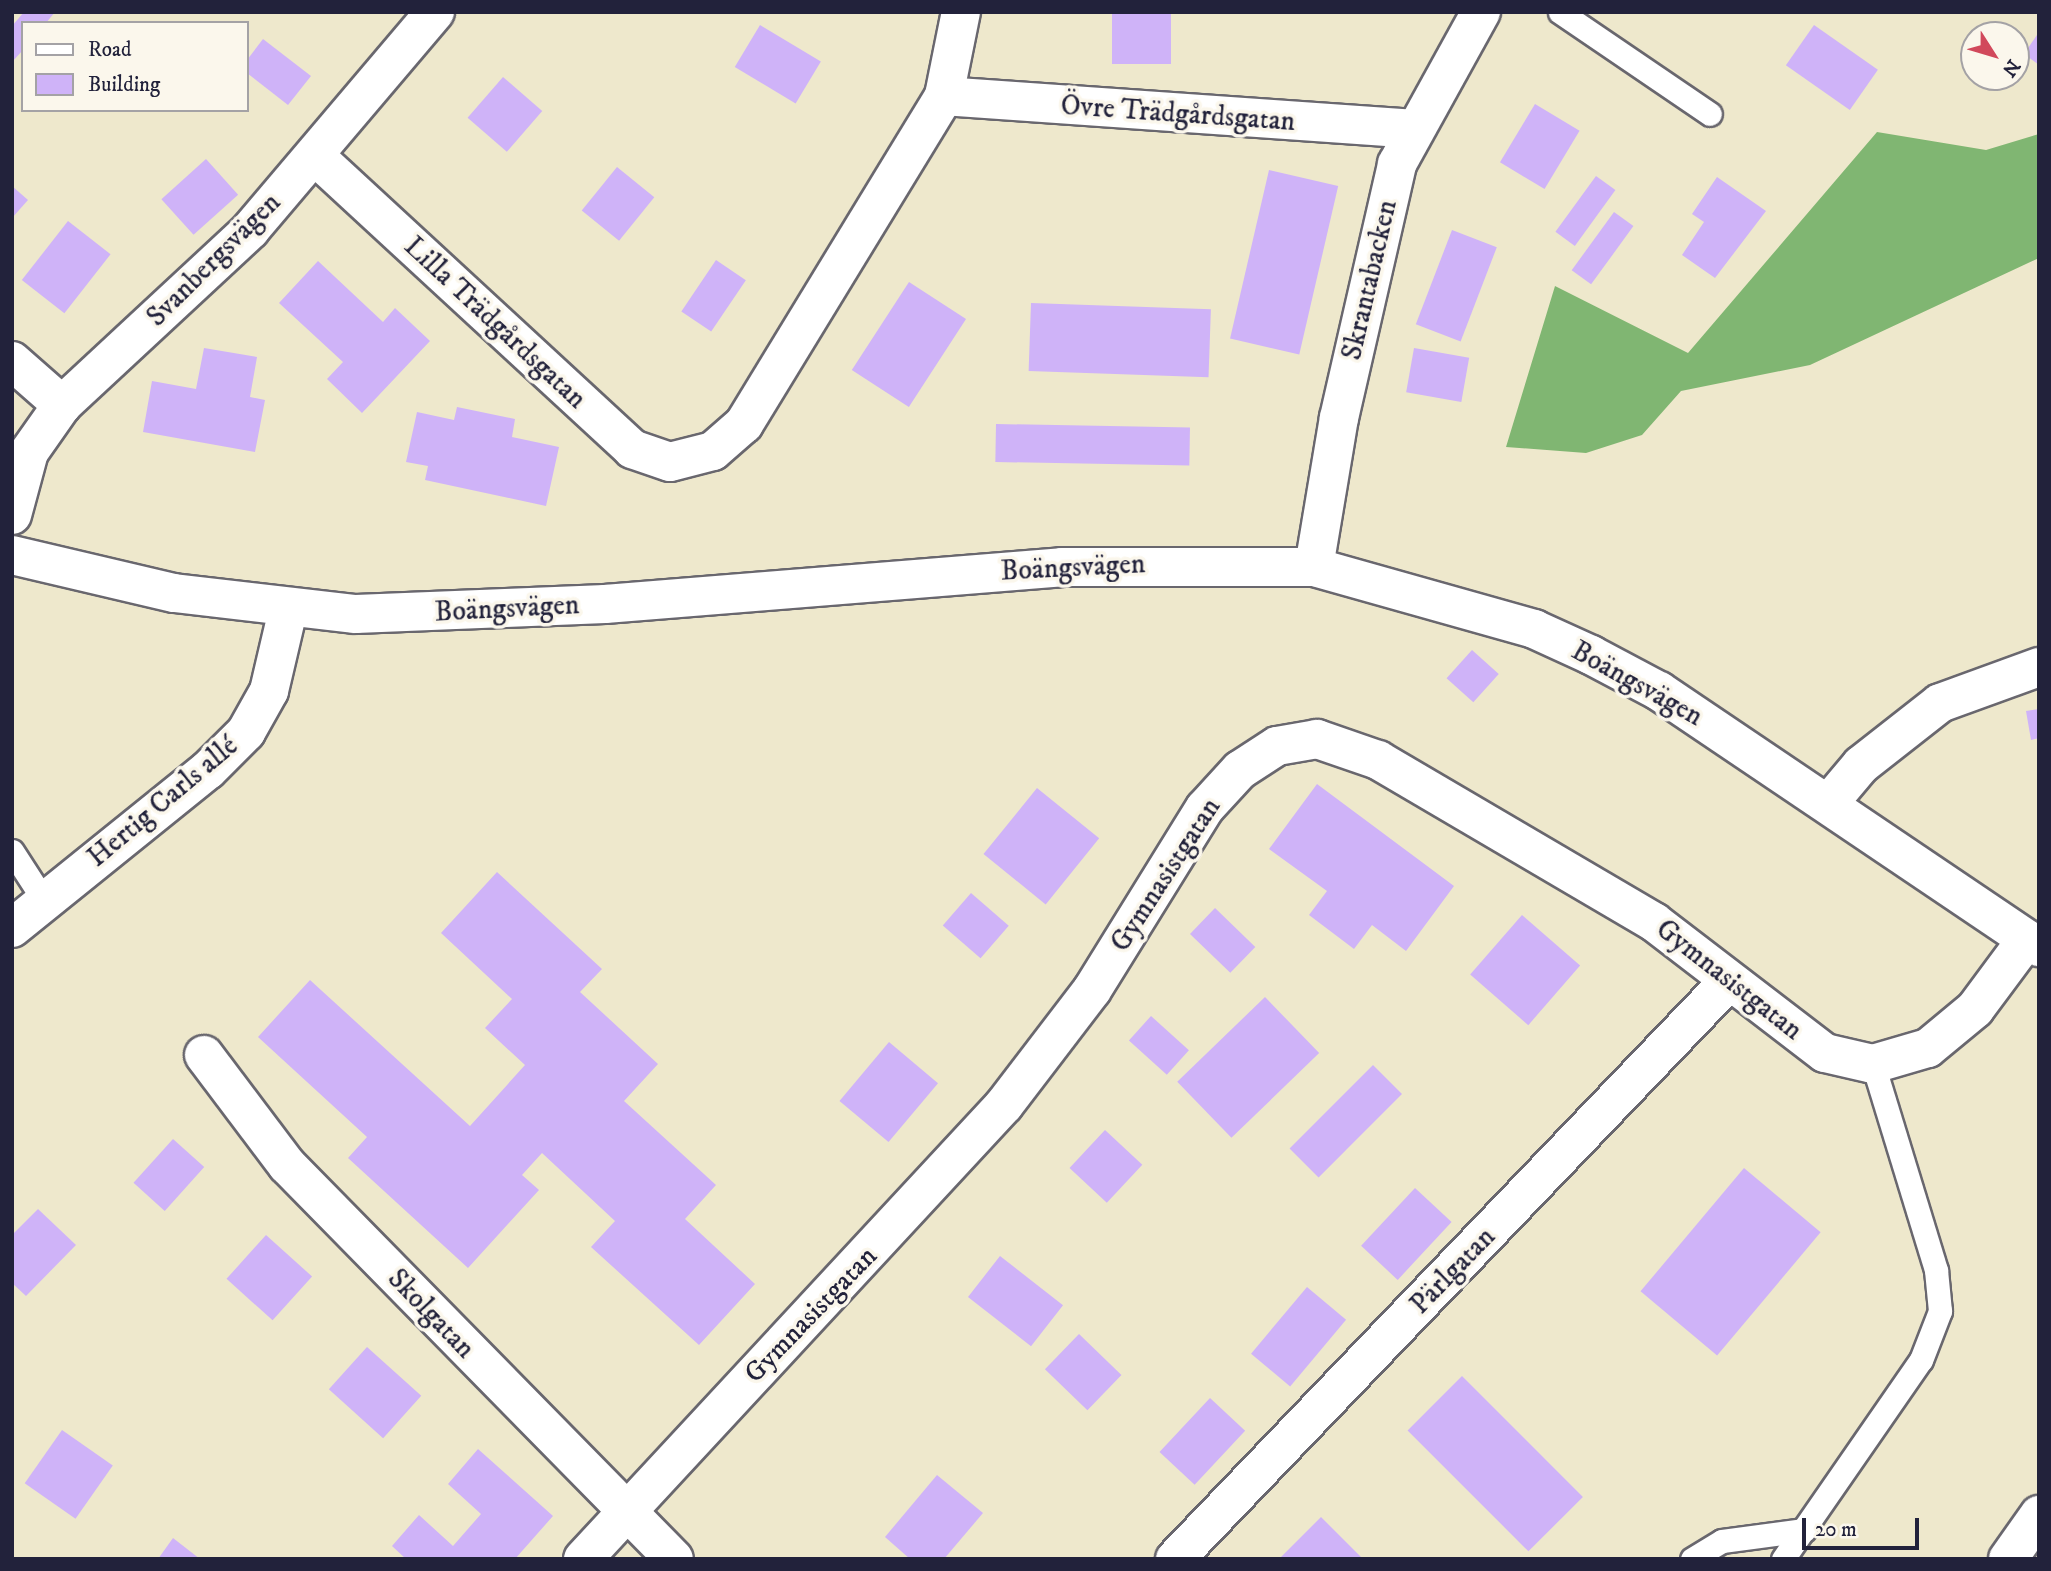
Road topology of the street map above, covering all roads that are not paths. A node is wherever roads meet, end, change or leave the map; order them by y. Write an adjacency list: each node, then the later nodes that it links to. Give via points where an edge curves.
1 (435, 12): 8 (main road, Svanbergsvägen)
2 (961, 12): 5 (main road)
3 (1481, 12): 7 (main road, Skrantabacken)
4 (1560, 12): 6 (lane)
5 (944, 96): 7 (main road, Övre Trädgårdsgatan); 8 (main road, Lilla Trädgårdsgatan, via 744,424 713,451 670,462 632,449)
6 (1710, 114)
7 (1411, 129): 13 (main road, Skrantabacken, via 1397,164 1339,418)
8 (315, 156): 10 (main road, Svanbergsvägen, via 250,230)
9 (12, 361): 10 (main road)
10 (62, 405): 11 (main road, Svanbergsvägen, via 29,452)
11 (12, 514)
12 (12, 555): 14 (main road, Boängsvägen, via 174,593)
13 (1314, 567): 14 (main road, Boängsvägen, via 1142,564 536,608); 16 (main road, Boängsvägen, via 1534,629 1659,691)
14 (288, 610): 18 (main road, Hertig Carls allé, via 269,691 246,732 208,770)
15 (2039, 667): 16 (main road, via 1940,703 1861,765)
16 (1829, 803): 20 (main road, Boängsvägen)
17 (12, 851): 18 (lane)
18 (45, 901): 19 (main road, Hertig Carls allé)
19 (12, 928)
20 (2033, 943): 23 (main road, Gymnasistgatan, via 1975,1009 1928,1048)
21 (1728, 982): 23 (main road, Gymnasistgatan, via 1825,1053); 24 (main road, Gymnasistgatan, via 1654,922 1378,760 1317,738 1277,746 1240,770 1205,808 1092,990 1004,1105); 29 (main road, Pärlgatan)
22 (204, 1055): 24 (main road, Skolgatan, via 287,1165)
23 (1873, 1064): 26 (lane, via 1936,1270 1940,1311 1921,1360)
24 (624, 1511): 27 (main road, Gymnasistgatan); 28 (main road, Skolgatan)
25 (2039, 1515): 32 (main road)
26 (1804, 1530): 30 (lane, via 1722,1541); 31 (lane)
27 (583, 1559)
28 (674, 1559)
29 (1175, 1559)
30 (1692, 1559)
31 (1783, 1559)
32 (2008, 1559)

